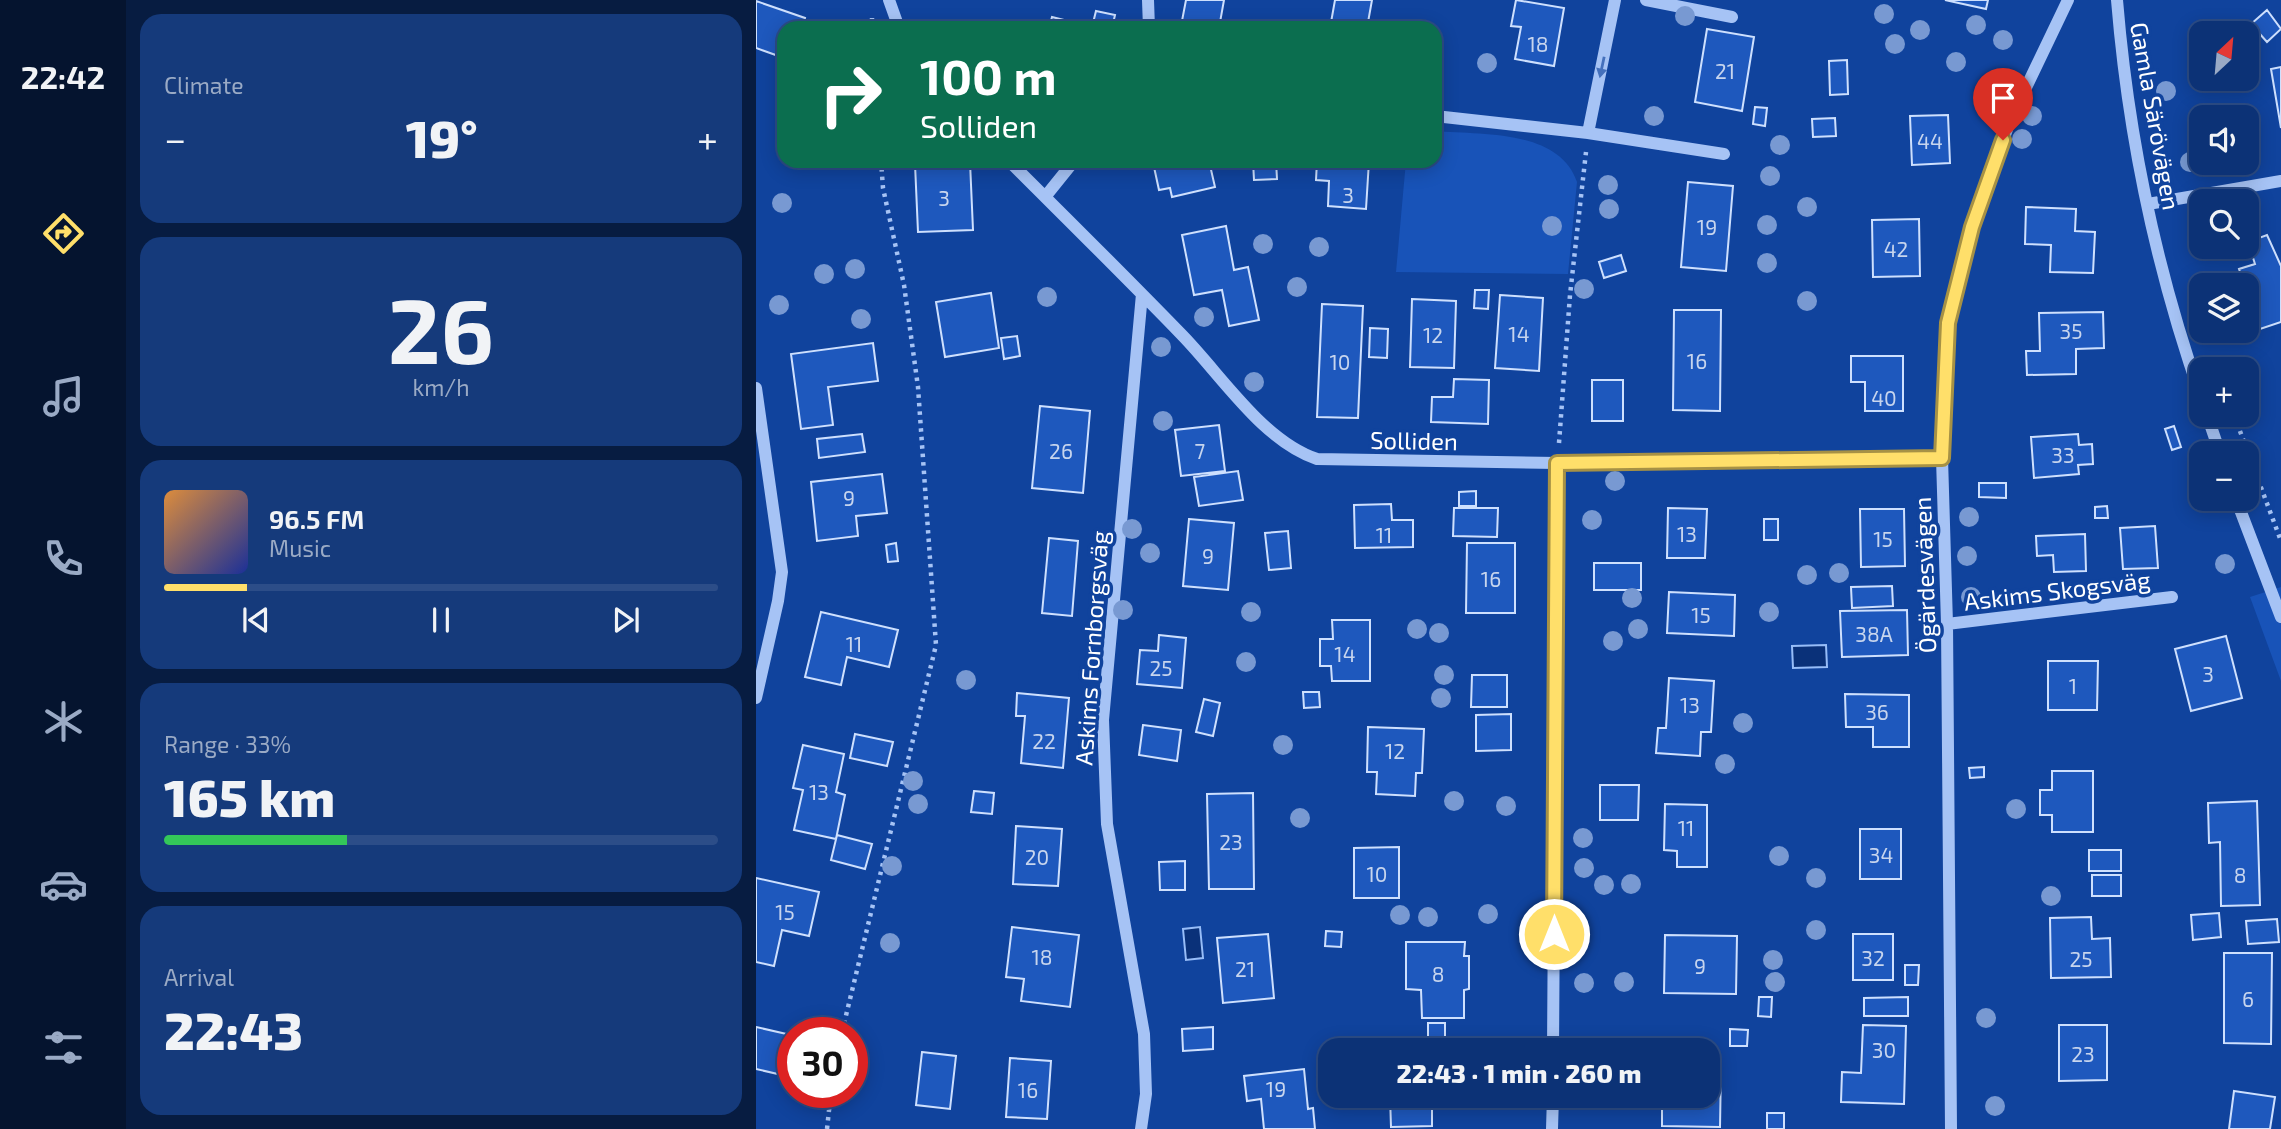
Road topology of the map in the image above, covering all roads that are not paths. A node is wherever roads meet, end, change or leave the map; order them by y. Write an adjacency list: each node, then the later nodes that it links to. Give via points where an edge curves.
1 (889, 0): 8 (street)
2 (1148, 0): 9 (street)
3 (1615, 0): 11 (street, one-way to 11)
4 (1646, 0): 7 (street)
5 (2068, 0): 21 (street, Ögärdesvägen, via 2010,121 1972,227 1948,323)
6 (2117, 0): 17 (street, Gamla Särövägen, via 2133,130)
7 (1732, 17)
8 (896, 21)
9 (1149, 21)
10 (1442, 117): 11 (street)
11 (1588, 134): 12 (street)
12 (1724, 154)
13 (1016, 168): 16 (street, Solliden)
14 (1068, 168): 16 (street)
15 (2281, 181): 17 (street)
16 (1045, 197): 18 (street, Solliden)
17 (2148, 204): 19 (street, Gamla Särövägen)
18 (1142, 294): 22 (street, Solliden, via 1270,432 1299,453 1327,460); 30 (street, Askims Fornborgsväg, via 1102,720 1107,824 1144,1034 1146,1094)
19 (2190, 357)
20 (756, 388): 27 (street, via 782,572)
21 (1942, 458): 22 (street, Solliden); 26 (street, Ögärdesvägen)
22 (1557, 463): 28 (street)
23 (2241, 511): 25 (street)
24 (2172, 597): 26 (street, Askims Skogsväg)
25 (2281, 617)
26 (1947, 624): 32 (street, Ögärdesvägen)
27 (756, 698)
28 (1553, 1038)
29 (1553, 1108): 31 (street)
30 (1141, 1129)
31 (1552, 1129)
32 (1951, 1129)

